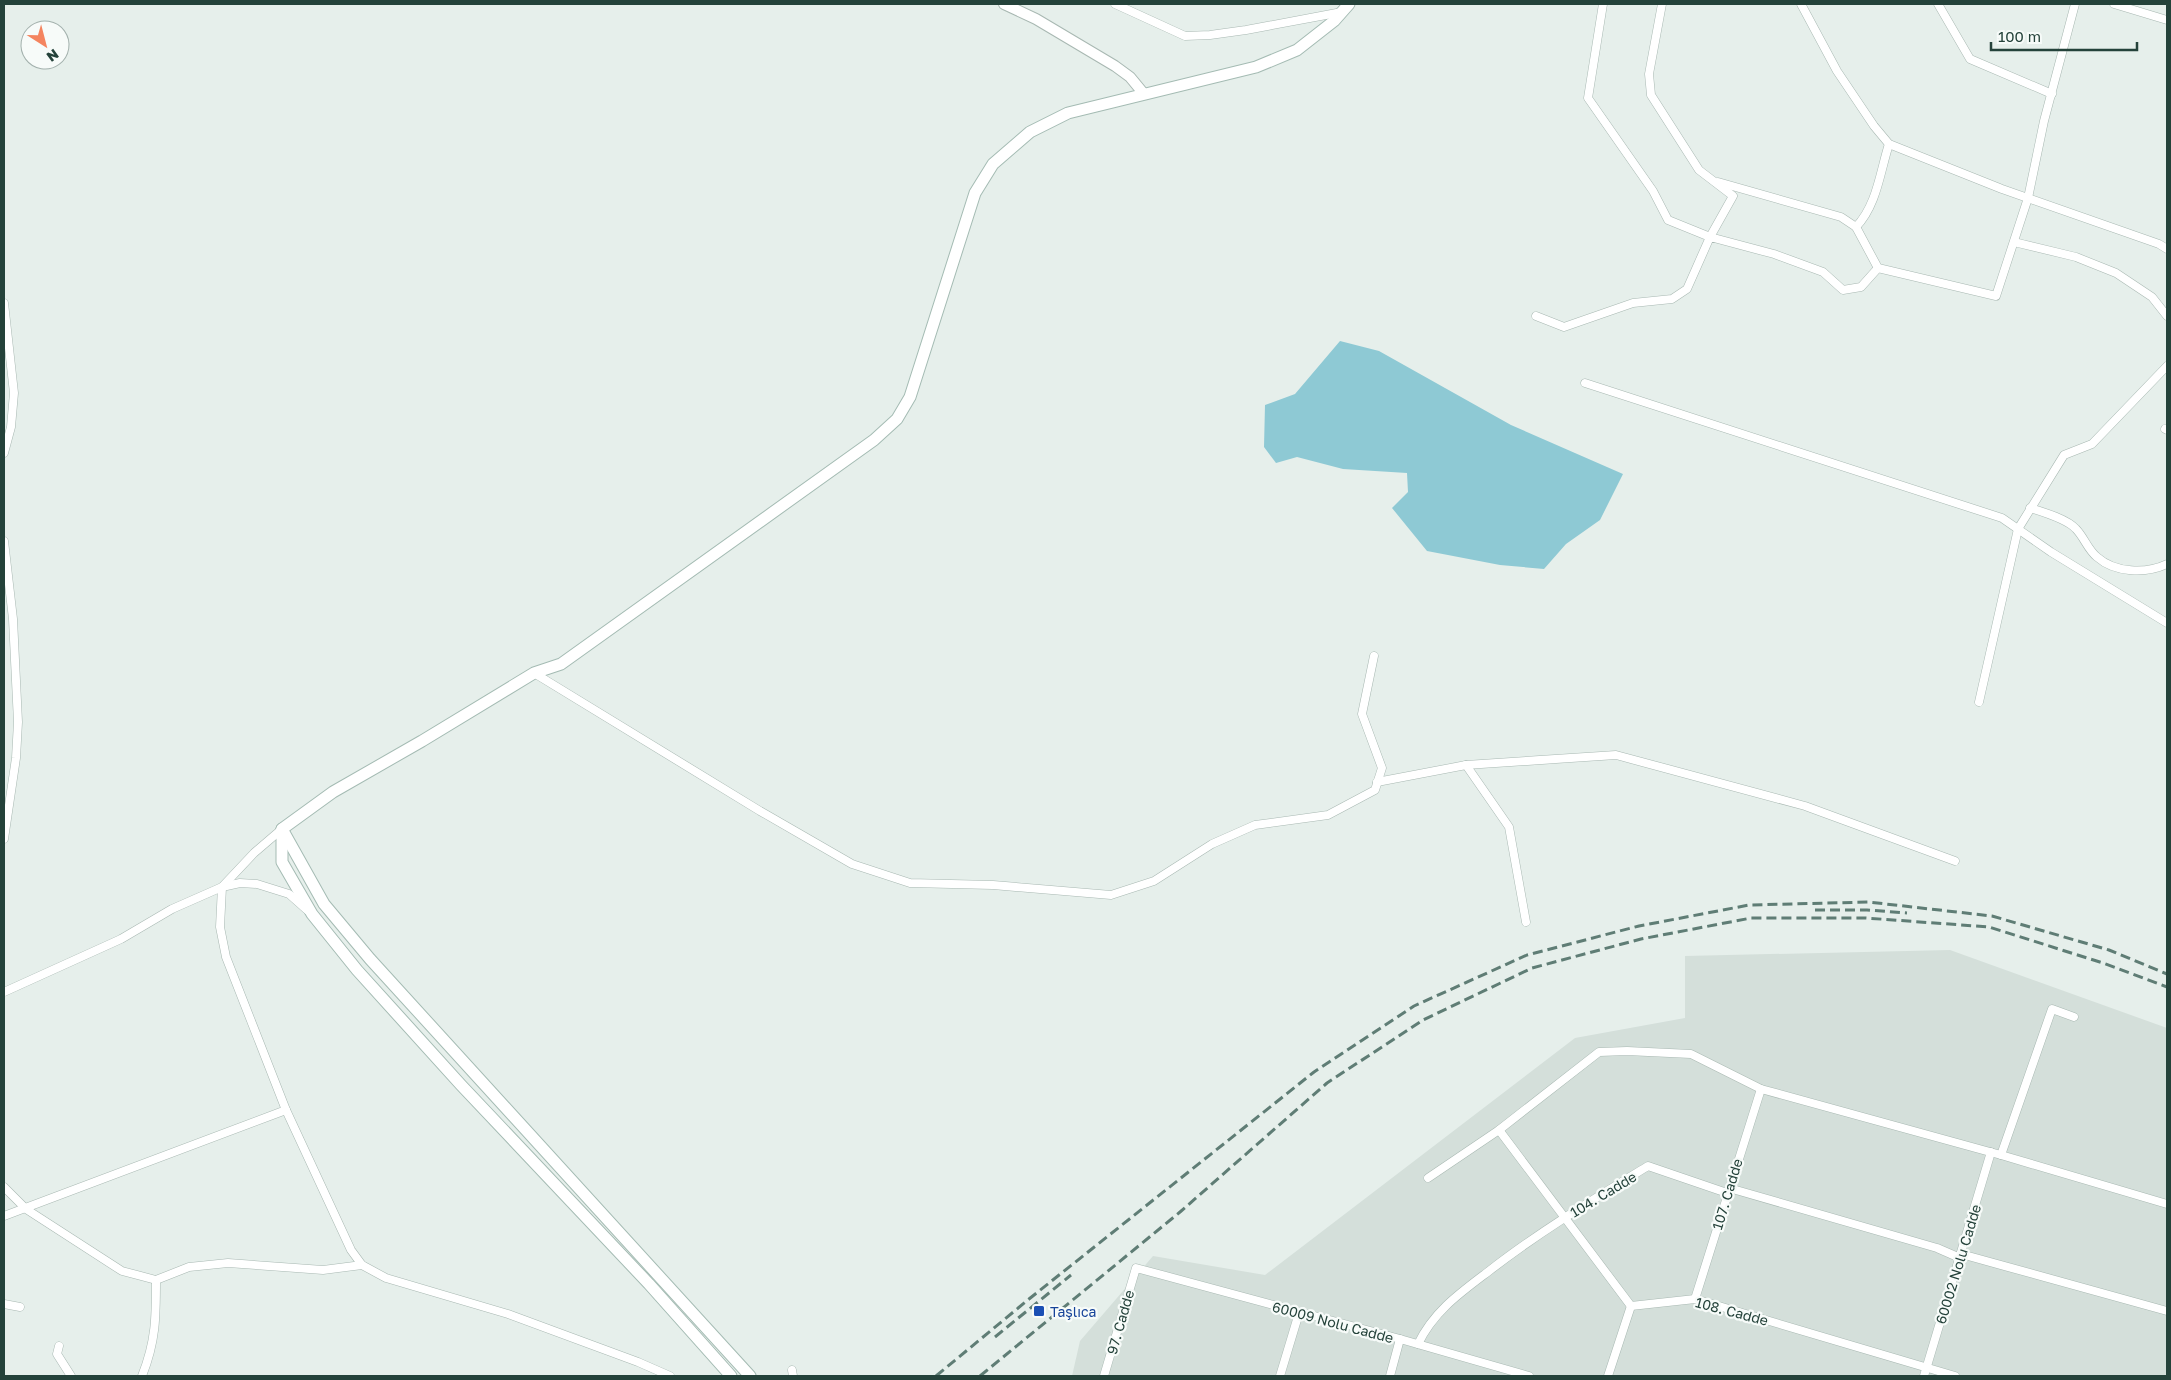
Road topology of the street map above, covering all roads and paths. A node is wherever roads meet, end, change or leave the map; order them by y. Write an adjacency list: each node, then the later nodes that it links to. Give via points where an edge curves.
1 (1004, 4): 11 (street, via 1036,19 1115,66 1130,77)
2 (1115, 4): 9 (street, via 1185,36 1219,34)
3 (1603, 4): 17 (street, via 1588,98 1653,191 1668,220)
4 (1662, 4): 14 (street, via 1649,74 1651,95 1699,170)
5 (1801, 4): 13 (street, via 1836,71)
6 (1938, 4): 12 (street, via 1970,59)
7 (2075, 4): 12 (street)
8 (2114, 4): 10 (street)
9 (1346, 8): 11 (main road, via 1296,50 1256,67)
10 (2167, 20)
11 (1144, 94): 34 (main road, via 1068,113 1030,132 993,164 975,193 910,397 897,419 874,440 561,664)
12 (2052, 94): 15 (street)
13 (1889, 144): 15 (street); 16 (street, via 1872,205)
14 (1714, 181): 16 (street, via 1840,217); 17 (street, via 1733,196)
15 (2028, 198): 18 (street); 19 (street)
16 (1856, 227): 20 (street)
17 (1710, 237): 20 (street, via 1774,254 1823,272 1843,290 1862,286); 22 (street, via 1687,289 1672,299 1633,303 1564,327)
18 (2014, 242): 20 (street, via 1996,296); 23 (street, via 2076,258 2116,273 2152,297)
19 (2167, 249)
20 (1878, 268)
21 (4, 303): 26 (street, via 14,393)
22 (1536, 316)
23 (2167, 316)
24 (2167, 366): 27 (street, via 2092,444 2064,455)
25 (1585, 383): 28 (street, via 2002,518)
26 (4, 453)
27 (2030, 508): 28 (street); 30 (street, via 2076,527 2096,557 2117,569 2159,568)
28 (2018, 528): 32 (street); 35 (street)
29 (4, 541): 31 (street)
30 (2167, 564)
31 (7, 584): 39 (street, via 18,722)
32 (2167, 623)
33 (1374, 656): 37 (street, via 1362,714 1382,768)
34 (534, 673): 37 (street, via 852,864 910,882 993,885 1111,896 1154,881 1212,844 1255,825 1328,815 1374,790); 38 (main road, via 333,792)
35 (1979, 702)
36 (1466, 765): 37 (street); 40 (street, via 1616,754 1806,806); 43 (street, via 1509,827)
37 (1377, 782)
38 (282, 829): 41 (street); 42 (main road, via 282,862); 76 (main road, via 324,904 370,959)
39 (4, 839)
40 (1954, 861)
41 (222, 887): 42 (street, via 257,884 288,894); 44 (street, via 172,909 121,939); 47 (street, via 220,927 226,957)
42 (312, 914): 75 (main road, via 357,970 461,1085)
43 (1526, 922)
44 (4, 992)
45 (2074, 1017): 50 (street, via 2052,1009)
46 (1761, 1089): 48 (street, via 1691,1054 1599,1052); 49 (street); 53 (street, 107. Cadde)
47 (286, 1110): 55 (street); 59 (street, via 338,1227)
48 (1499, 1130): 51 (street); 57 (street)
49 (1991, 1152): 50 (street); 58 (street, 60002 Nolu Cadde)
50 (2001, 1155): 54 (street)
51 (1428, 1178)
52 (4, 1187): 55 (street)
53 (1728, 1190): 57 (street, 104. Cadde, via 1648,1166); 58 (street); 62 (street, 107. Cadde)
54 (2167, 1204)
55 (26, 1209): 56 (street); 61 (street, via 122,1271)
56 (4, 1216)
57 (1564, 1217): 64 (street); 69 (street, via 1450,1301 1430,1322)
58 (1960, 1256): 66 (street); 71 (street, 60002 Nolu Cadde)
59 (362, 1266): 61 (street, via 322,1270 228,1262 188,1267); 74 (street, via 386,1278 508,1314)
60 (1136, 1268): 67 (street, 60009 Nolu Cadde); 77 (street, 97. Cadde)
61 (156, 1280): 73 (street, via 156,1323)
62 (1695, 1299): 64 (street, 108. Cadde); 71 (street, 108. Cadde)
63 (4, 1304): 65 (street)
64 (1631, 1306): 81 (street)
65 (20, 1307)
66 (2167, 1311)
67 (1299, 1314): 68 (street, 60009 Nolu Cadde); 78 (street)
68 (1400, 1339): 69 (street, 60009 Nolu Cadde); 79 (street)
69 (1418, 1344): 80 (street, 60009 Nolu Cadde)
70 (59, 1346): 72 (street, via 58,1354)
71 (1925, 1372): 82 (street, 108. Cadde)
72 (71, 1376)
73 (142, 1376)
74 (670, 1376)
75 (731, 1376)
76 (750, 1376)
77 (1105, 1376)
78 (1280, 1376)
79 (1390, 1376)
80 (1529, 1376)
81 (1608, 1376)
82 (1954, 1376)

